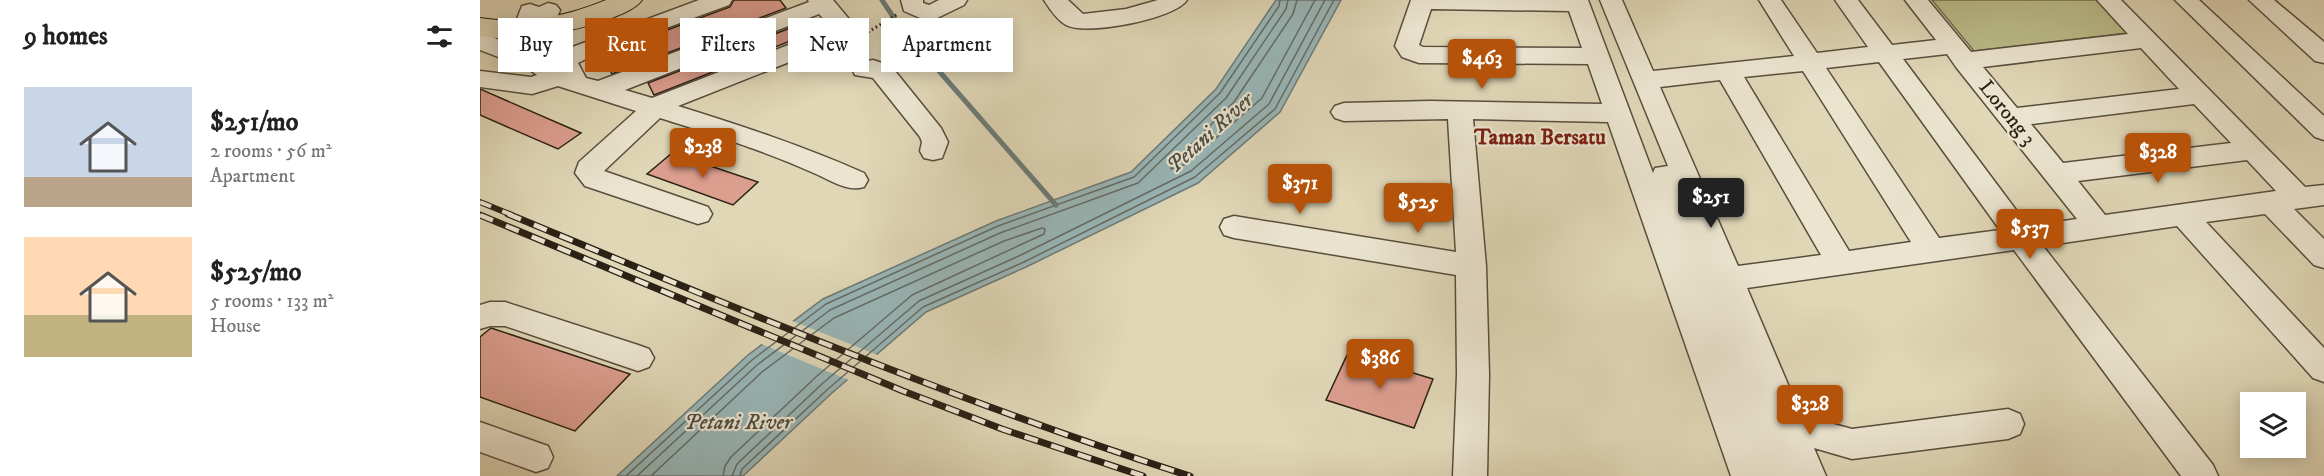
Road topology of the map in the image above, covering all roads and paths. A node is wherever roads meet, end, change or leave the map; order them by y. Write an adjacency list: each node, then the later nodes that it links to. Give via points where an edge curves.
1 (629, 0): 18 (main road)
2 (720, 0): 38 (street, via 589,48)
3 (956, 0): 17 (street, via 929,15)
4 (1055, 0): 19 (street, via 1076,20 1088,21)
5 (1176, 0): 19 (street, via 1149,12)
6 (1611, 0): 39 (street)
7 (1770, 0): 32 (street)
8 (1846, 0): 30 (street)
9 (1916, 0): 29 (street, Lorong 3)
10 (2108, 0): 26 (street)
11 (2186, 0): 46 (street)
12 (1421, 1): 13 (street); 31 (street, via 1407,46 1419,55)
13 (1584, 1): 31 (street); 73 (street, via 1715,303)
14 (2269, 1): 28 (street)
15 (821, 2): 38 (street); 41 (street, via 847,31)
16 (480, 3): 20 (main road)
17 (908, 5): 24 (path)
18 (603, 7): 21 (main road); 38 (street, via 576,39)
19 (1104, 9)
20 (533, 18)
21 (542, 18)
22 (480, 27): 23 (main road)
23 (498, 29)
24 (869, 31)
25 (480, 40): 27 (street)
26 (2146, 40): 29 (street); 40 (street)
27 (498, 49)
28 (2322, 52)
29 (1959, 53): 30 (street); 45 (street, Lorong 3)
30 (1885, 54): 32 (street); 57 (street)
31 (1597, 56): 44 (street)
32 (1809, 62): 34 (street); 58 (street)
33 (869, 68): 48 (street, via 882,72 932,134)
34 (1727, 70): 39 (street); 60 (street)
35 (558, 72): 38 (street)
36 (570, 72): 38 (street)
37 (480, 79): 38 (street, via 532,86)
38 (575, 79): 41 (street)
39 (1646, 80): 62 (street)
40 (2200, 95): 45 (street); 47 (street)
41 (655, 108): 50 (street, via 755,139); 53 (street, via 591,165 588,173 595,179)
42 (1460, 111): 43 (street); 44 (street); 61 (street)
43 (1344, 112)
44 (1619, 113): 72 (street)
45 (2011, 118): 49 (street, Lorong 3)
46 (2324, 131)
47 (2254, 150): 49 (street); 51 (street)
48 (933, 151)
49 (2056, 174): 55 (street, Lorong 3)
50 (854, 180)
51 (2312, 196): 52 (street)
52 (2271, 203): 54 (street); 59 (street)
53 (698, 214)
54 (2183, 215): 55 (street); 65 (street)
55 (2099, 226): 57 (street)
56 (1234, 227): 61 (street)
57 (2021, 237): 58 (street); 75 (street)
58 (1932, 251): 60 (street)
59 (2324, 257)
60 (1841, 263): 62 (street)
61 (1471, 266): 71 (street)
62 (1729, 279): 66 (street)
63 (480, 317): 64 (street, via 505,314)
64 (638, 358)
65 (2324, 369)
66 (1786, 418): 69 (street, via 1827,438); 74 (street)
67 (2008, 424): 69 (street)
68 (480, 436): 70 (street)
69 (1852, 444): 74 (street, via 1826,457)
70 (536, 457)
71 (1470, 476)
72 (1748, 476)
73 (1779, 476)
74 (1810, 476)
75 (2201, 476)

